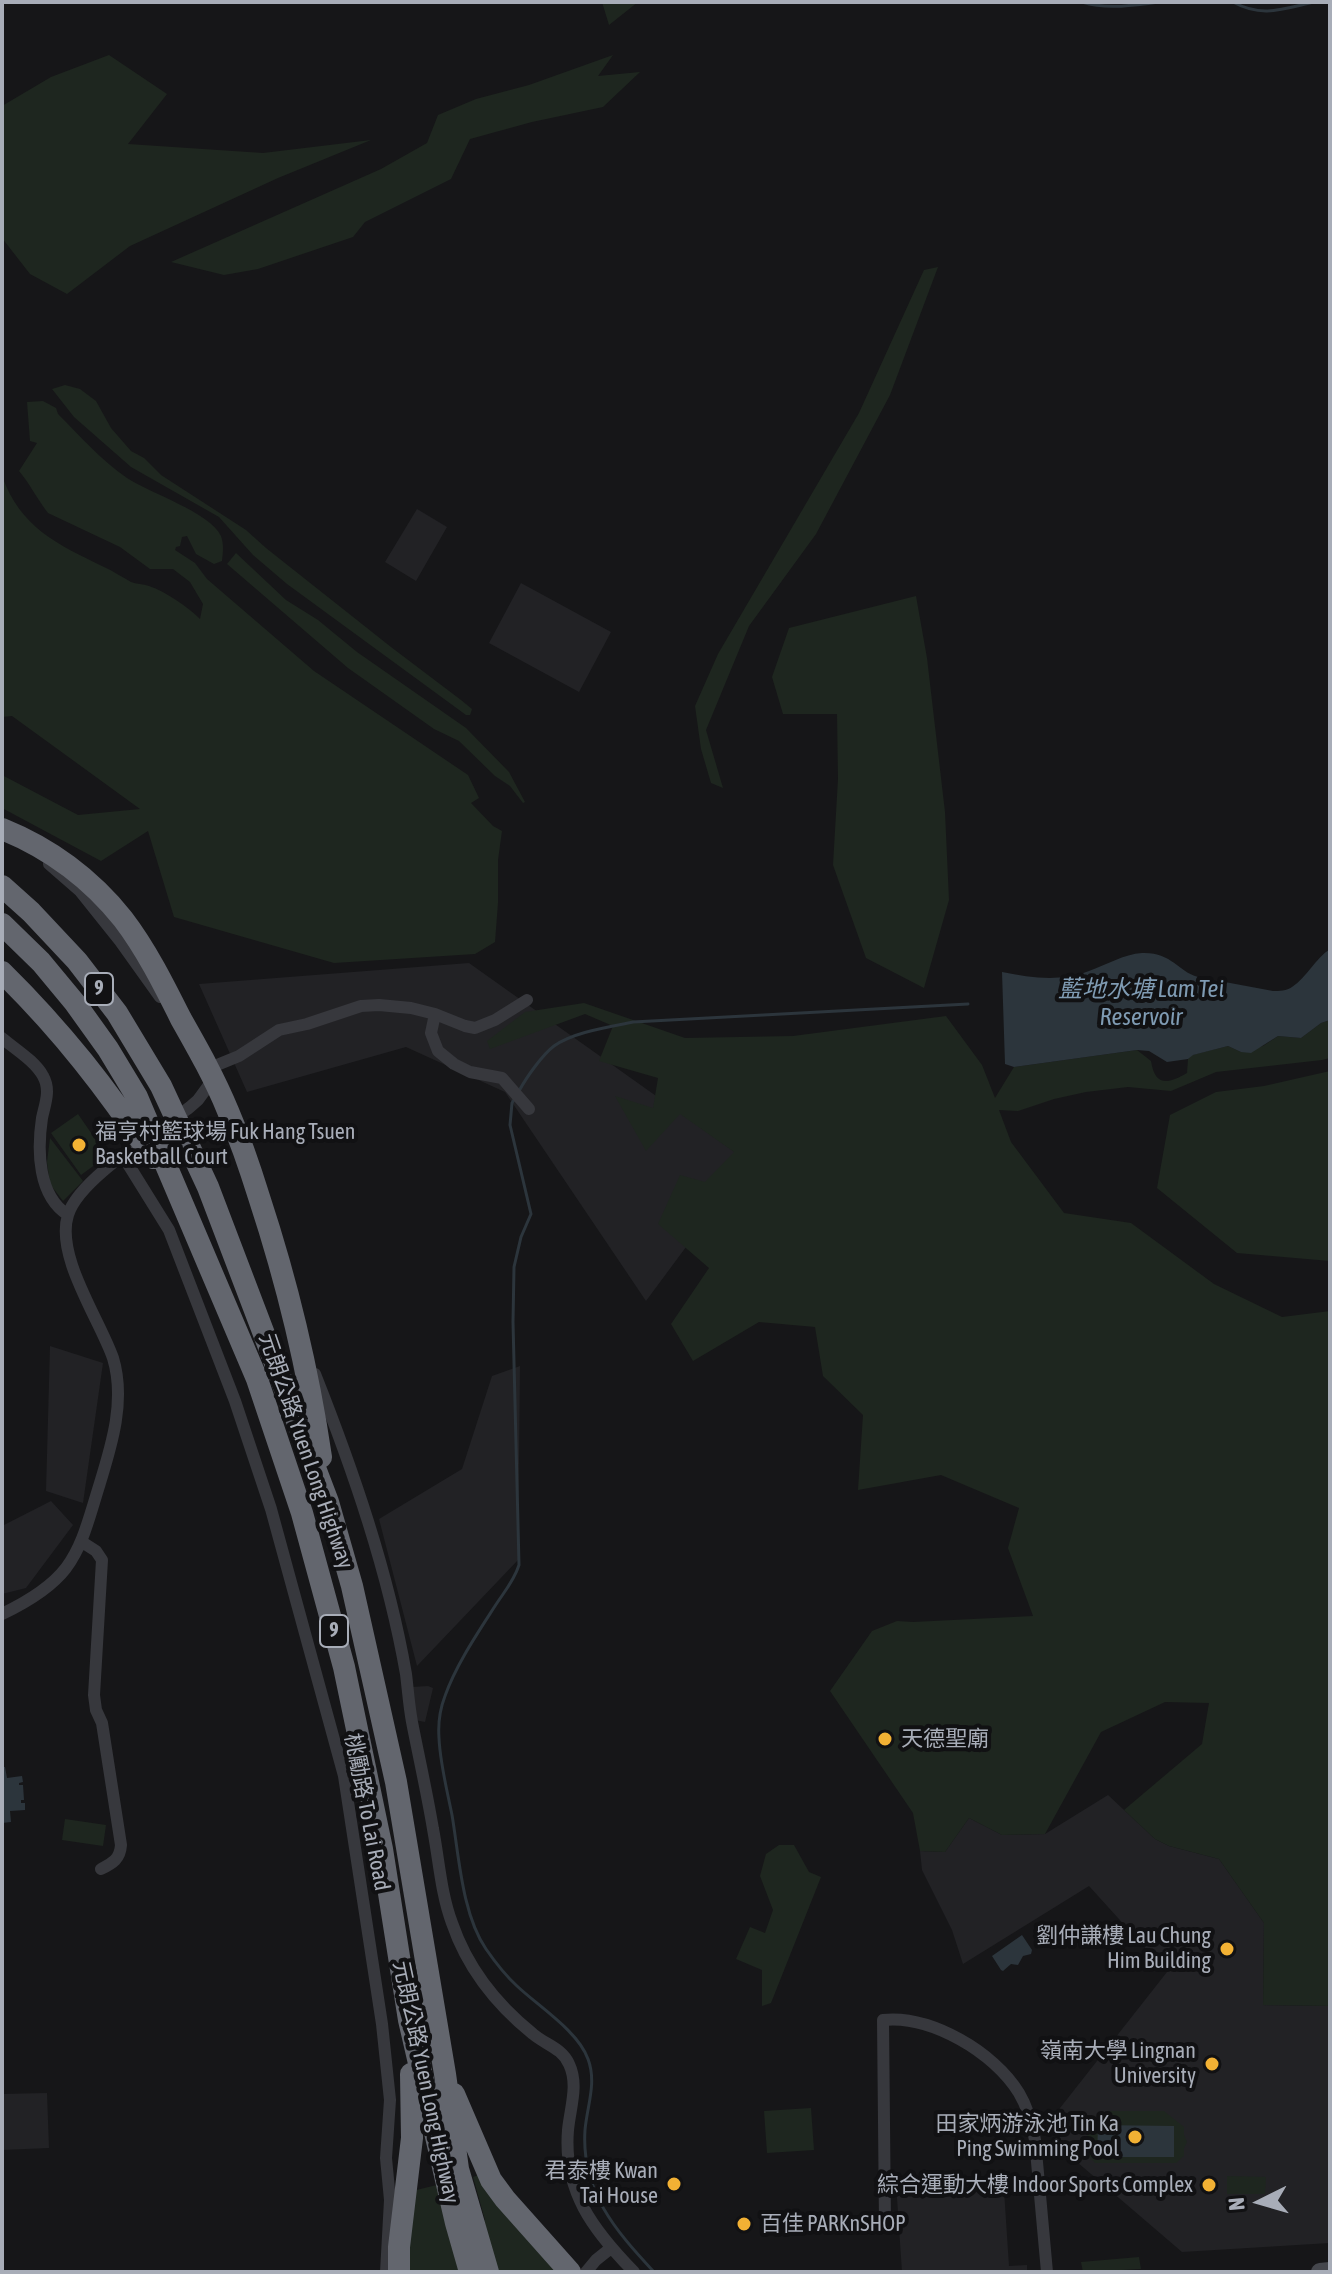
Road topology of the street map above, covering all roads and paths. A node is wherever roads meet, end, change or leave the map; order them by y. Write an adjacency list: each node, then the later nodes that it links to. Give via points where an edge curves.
1 (2, 829): 8 (street, via 80,891); 14 (highway, via 45,850 89,883 122,919 160,977 220,1093 274,1242 312,1395)
2 (2, 886): 14 (highway, 元朗公路 Yuen Long Highway / 9, via 99,988 143,1054 208,1187)
3 (2, 924): 10 (highway, 9, via 41,962 93,1027 137,1097)
4 (2, 972): 10 (highway)
5 (527, 1000): 6 (street, via 475,1028)
6 (435, 1014): 8 (street, via 361,1006 279,1030); 9 (street, via 431,1033 438,1051 470,1072 502,1078)
7 (2, 1038): 12 (street, via 39,1070 46,1083 43,1173 50,1199)
8 (217, 1065): 11 (street, via 198,1100)
9 (529, 1109)
10 (149, 1140): 18 (highway, 元朗公路 Yuen Long Highway / 9, via 183,1203 257,1379 302,1513 371,1788)
11 (123, 1156): 12 (street, via 81,1191); 24 (street, 桃勵路 To Lai Road, via 169,1230 235,1401 271,1509 344,1776 390,2100)
12 (68, 1215): 15 (street, via 66,1233 75,1276 113,1360 117,1384 113,1436)
13 (300, 1340): 22 (street, via 346,1457 388,1594 451,1920 487,1988 532,2034 559,2050 570,2066 572,2181 589,2219)
14 (328, 1502): 19 (highway, 元朗公路 Yuen Long Highway / 9, via 396,1782)
15 (82, 1542): 16 (street, via 47,1587); 17 (street, via 102,1560 94,1695 121,1845 114,1863)
16 (2, 1614)
17 (101, 1869)
18 (409, 2020): 20 (highway, 元朗公路 Yuen Long Highway / 9); 25 (highway, via 412,2138)
19 (445, 2074): 20 (highway, 元朗公路 Yuen Long Highway / 9); 28 (highway, 9, via 491,2180)
20 (465, 2220): 26 (highway, 元朗公路 Yuen Long Highway / 9); 27 (highway, 元朗公路 Yuen Long Highway / 9)
21 (885, 2224): 31 (street, via 883,2020 900,2019 932,2026 969,2046 1021,2096 1035,2140)
22 (611, 2248): 29 (street); 30 (street)
23 (1330, 2271): 32 (main road)
24 (386, 2272)
25 (399, 2272)
26 (470, 2272)
27 (488, 2272)
28 (570, 2272)
29 (586, 2272)
30 (634, 2272)
31 (1047, 2272)
32 (1320, 2272)

